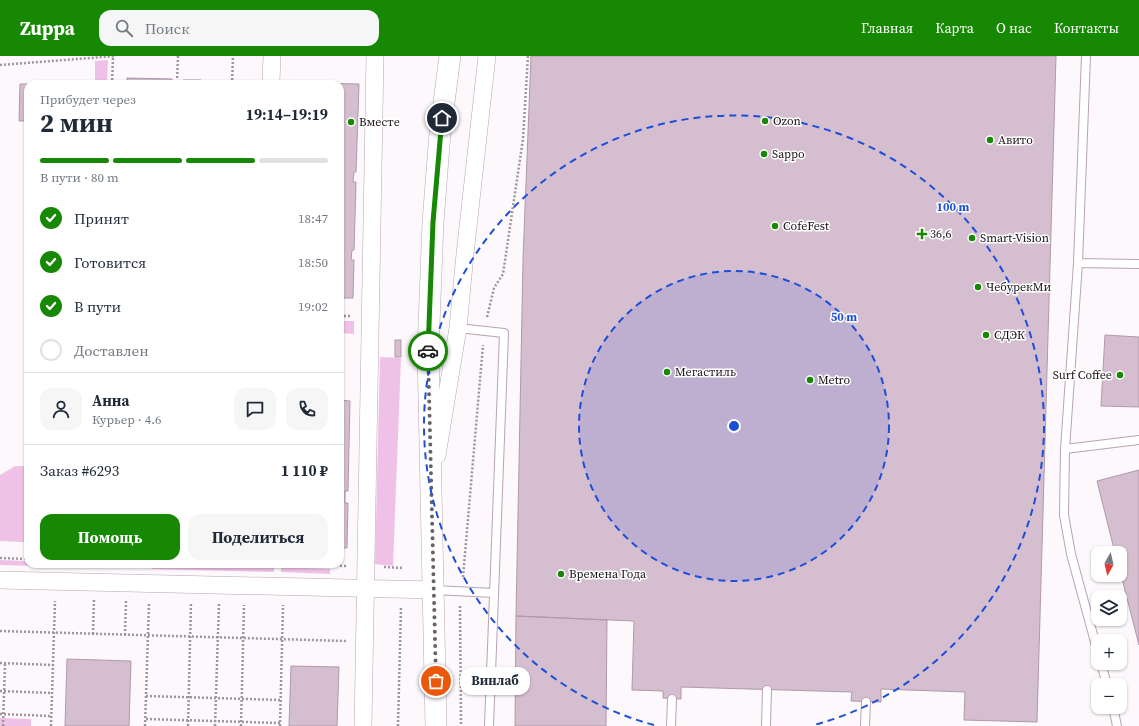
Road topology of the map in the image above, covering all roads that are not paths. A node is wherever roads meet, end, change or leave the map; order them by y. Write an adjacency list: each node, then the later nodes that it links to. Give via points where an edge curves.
1 (272, 56): 6 (street)
2 (375, 56): 14 (street)
3 (450, 56): 12 (street, via 434,207 429,318)
4 (487, 56): 9 (street)
5 (1086, 56): 7 (lane)
6 (271, 80)
7 (1078, 264): 8 (lane); 11 (lane)
8 (1139, 264)
9 (458, 328): 12 (street); 16 (lane, via 504,333)
10 (1139, 440): 11 (lane)
11 (1064, 449): 17 (lane, via 1064,514 1071,554)
12 (432, 483): 15 (street)
13 (0, 580): 14 (street)
14 (365, 588): 15 (street); 22 (street)
15 (434, 590): 16 (lane); 23 (street)
16 (494, 593): 24 (lane)
17 (1093, 634)
18 (767, 690): 26 (lane)
19 (672, 698): 25 (lane)
20 (866, 702): 27 (lane)
21 (1114, 714): 28 (lane)
22 (363, 726)
23 (436, 726)
24 (489, 726)
25 (671, 726)
26 (766, 726)
27 (865, 726)
28 (1117, 726)

